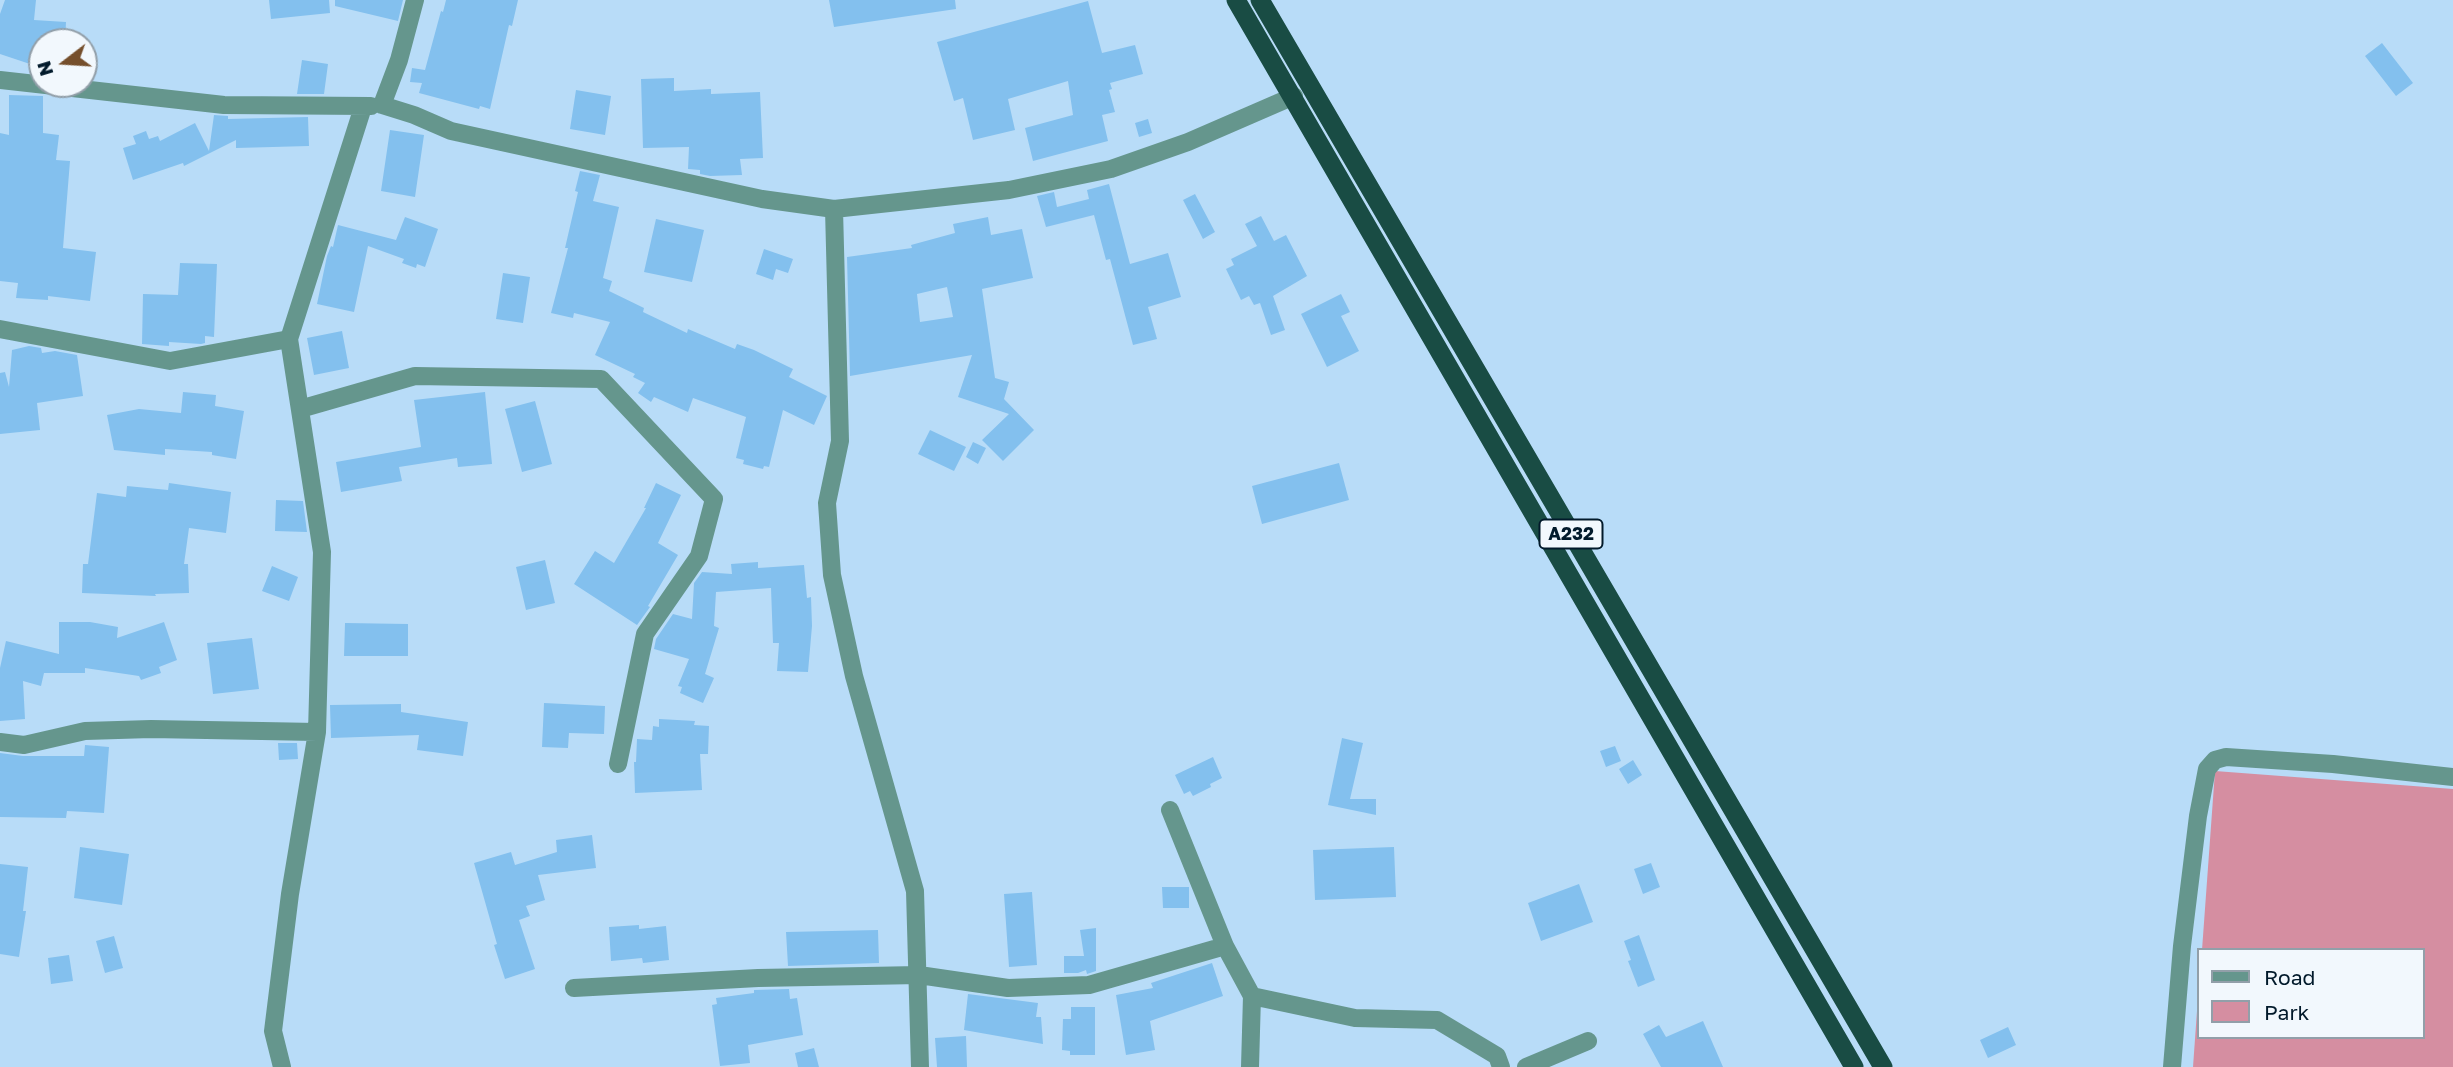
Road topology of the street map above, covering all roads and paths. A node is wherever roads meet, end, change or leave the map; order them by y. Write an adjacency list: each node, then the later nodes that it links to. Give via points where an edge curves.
1 (415, 0): 6 (street)
2 (1236, 0): 5 (highway, A232)
3 (1260, 0): 28 (highway, A232)
4 (0, 80): 7 (street, via 224,105)
5 (1294, 96): 8 (street, via 1111,169 1009,190); 27 (highway, A232)
6 (382, 105): 7 (street); 8 (street, via 451,131 762,199)
7 (363, 107): 10 (street)
8 (834, 209): 18 (street, via 840,441 827,503 832,575 854,676 915,891)
9 (0, 329): 10 (street, via 170,361)
10 (289, 339): 11 (street)
11 (300, 409): 12 (street, via 322,552); 14 (street, via 415,376 601,379 714,499 699,556 645,634)
12 (317, 732): 13 (street, via 85,731 24,745); 22 (street, via 273,1031)
13 (0, 742)
14 (618, 764)
15 (2453, 777): 29 (street, via 2333,764 2215,760 2207,769 2198,816)
16 (1170, 810): 17 (street)
17 (1225, 946): 18 (street, via 1089,985 1007,988); 20 (street)
18 (919, 975): 19 (street); 23 (street)
19 (573, 988)
20 (1252, 996): 24 (street); 25 (street, via 1355,1018 1437,1020 1497,1056)
21 (1588, 1041): 26 (street)
22 (282, 1067)
23 (920, 1067)
24 (1250, 1067)
25 (1501, 1067)
26 (1526, 1067)
27 (1854, 1067)
28 (1883, 1067)
29 (2172, 1067)

